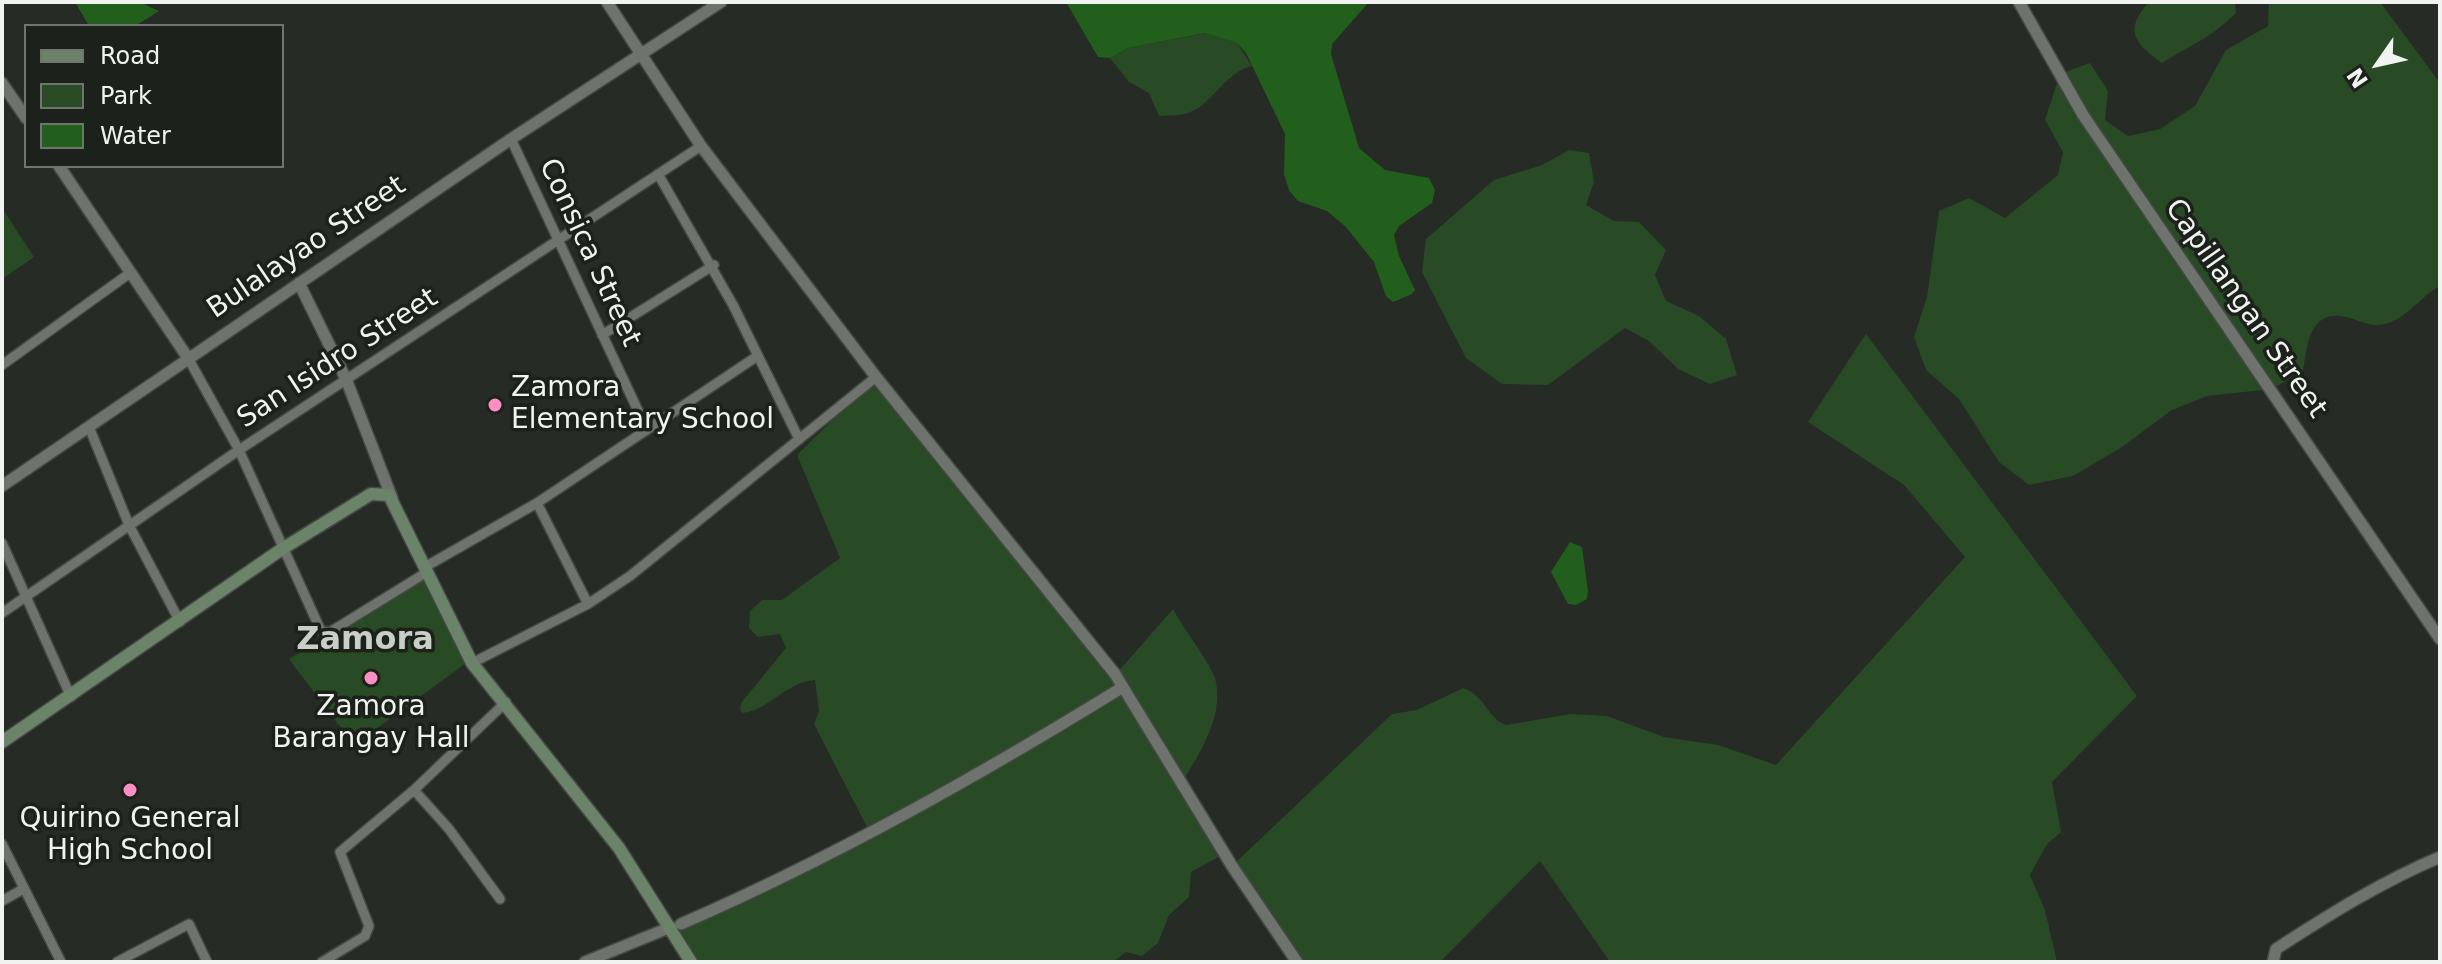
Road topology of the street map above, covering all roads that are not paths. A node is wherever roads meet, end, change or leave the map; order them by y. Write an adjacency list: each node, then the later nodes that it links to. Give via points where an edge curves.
1 (607, 2): 4 (street)
2 (721, 2): 4 (street)
3 (2019, 2): 36 (street, Capillangan Street, via 2083,115)
4 (642, 53): 7 (street, Bulalayao Street); 8 (street)
5 (2, 83): 6 (street)
6 (24, 115)
7 (511, 139): 11 (street, Consica Street); 14 (street, Bulalayao Street)
8 (701, 146): 10 (street, San Isidro Street); 19 (street)
9 (60, 168): 13 (street)
10 (658, 174): 11 (street, San Isidro Street); 12 (street)
11 (560, 240): 15 (street, Consica Street); 20 (street, San Isidro Street)
12 (712, 266): 15 (street); 16 (street)
13 (130, 273): 17 (street); 18 (street)
14 (299, 283): 17 (street, Bulalayao Street); 20 (street)
15 (602, 335): 22 (street, Consica Street)
16 (756, 357): 22 (street); 23 (street)
17 (188, 358): 21 (street, Bulalayao Street); 24 (street)
18 (2, 365)
19 (876, 377): 23 (street); 38 (street)
20 (346, 379): 24 (street, San Isidro Street); 26 (street)
21 (89, 427): 25 (street, Bulalayao Street); 28 (street)
22 (647, 430): 27 (street)
23 (799, 439): 33 (street, via 680,538)
24 (239, 450): 28 (street, San Isidro Street); 30 (street)
25 (2, 486)
26 (392, 498): 30 (main road, via 371,494); 31 (main road)
27 (537, 503): 31 (street); 33 (street)
28 (129, 525): 32 (street, San Isidro Street); 35 (street)
29 (2, 543): 32 (street)
30 (282, 549): 31 (street, via 325,632); 35 (main road)
31 (426, 570): 37 (main road)
32 (28, 597): 34 (street, San Isidro Street); 39 (street)
33 (588, 604): 37 (street)
34 (2, 613)
35 (180, 622): 39 (main road)
36 (2440, 639)
37 (472, 663): 40 (main road)
38 (1123, 687): 48 (street, via 920,808 770,885); 55 (street)
39 (71, 697): 41 (main road)
40 (506, 702): 42 (street); 48 (main road)
41 (2, 742)
42 (414, 790): 46 (street); 52 (street, via 340,852 369,926 365,936)
43 (2, 844): 45 (street)
44 (2440, 857): 56 (street, via 2350,901 2276,949)
45 (23, 889): 47 (street); 49 (street)
46 (500, 899)
47 (2, 901)
48 (676, 926): 53 (street); 54 (main road)
49 (61, 962)
50 (117, 962): 51 (street, via 189,924)
51 (207, 962)
52 (322, 962)
53 (585, 962)
54 (691, 962)
55 (1297, 962)
56 (2273, 962)

